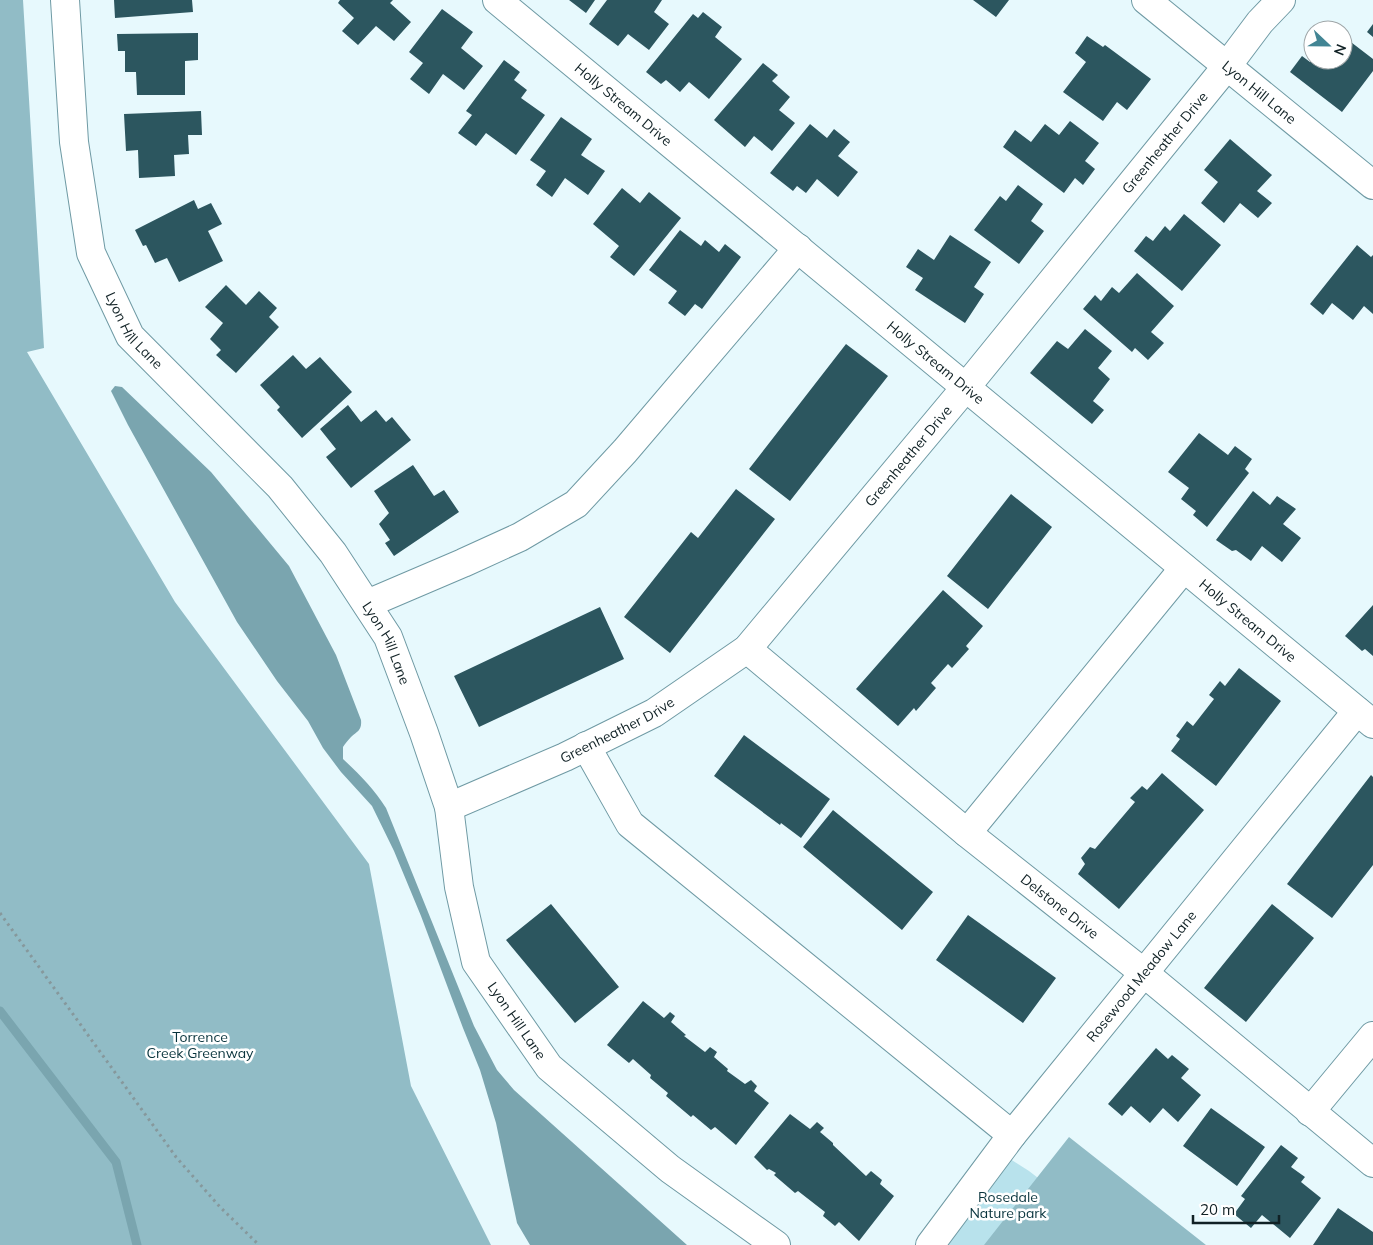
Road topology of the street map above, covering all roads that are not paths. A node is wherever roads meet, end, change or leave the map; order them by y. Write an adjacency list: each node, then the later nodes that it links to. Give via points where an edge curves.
1 (65, 0): 10 (street, Lyon Hill Lane, via 74,142 91,253 130,336 280,487 333,553)
2 (498, 0): 7 (street, Holly Stream Drive)
3 (1146, 0): 5 (street, Lyon Hill Lane)
4 (1281, 0): 5 (street, Greenheather Drive)
5 (1227, 66): 6 (street, Lyon Hill Lane); 8 (street, Greenheather Drive)
6 (1373, 185)
7 (798, 248): 8 (street, Holly Stream Drive); 10 (street, via 576,504 520,537)
8 (966, 387): 9 (street, Holly Stream Drive); 11 (street, Greenheather Drive)
9 (1184, 568): 12 (street, Holly Stream Drive); 15 (street)
10 (367, 604): 14 (street, Lyon Hill Lane, via 388,636)
11 (747, 649): 13 (street, Greenheather Drive, via 654,713); 15 (street, Delstone Drive)
12 (1365, 717): 16 (street, Rosewood Meadow Lane)
13 (586, 746): 14 (street, Greenheather Drive); 19 (street, via 630,824)
14 (449, 808): 21 (street, Lyon Hill Lane, via 460,887 476,962 549,1067 670,1169)
15 (967, 833): 16 (street, Delstone Drive)
16 (1144, 973): 18 (street, Delstone Drive); 19 (street, Rosewood Meadow Lane)
17 (1373, 1036): 18 (street)
18 (1310, 1112): 20 (street, Delstone Drive)
19 (1012, 1134): 22 (street, Rosewood Meadow Lane)
20 (1373, 1163)
21 (776, 1245)
22 (930, 1245)

